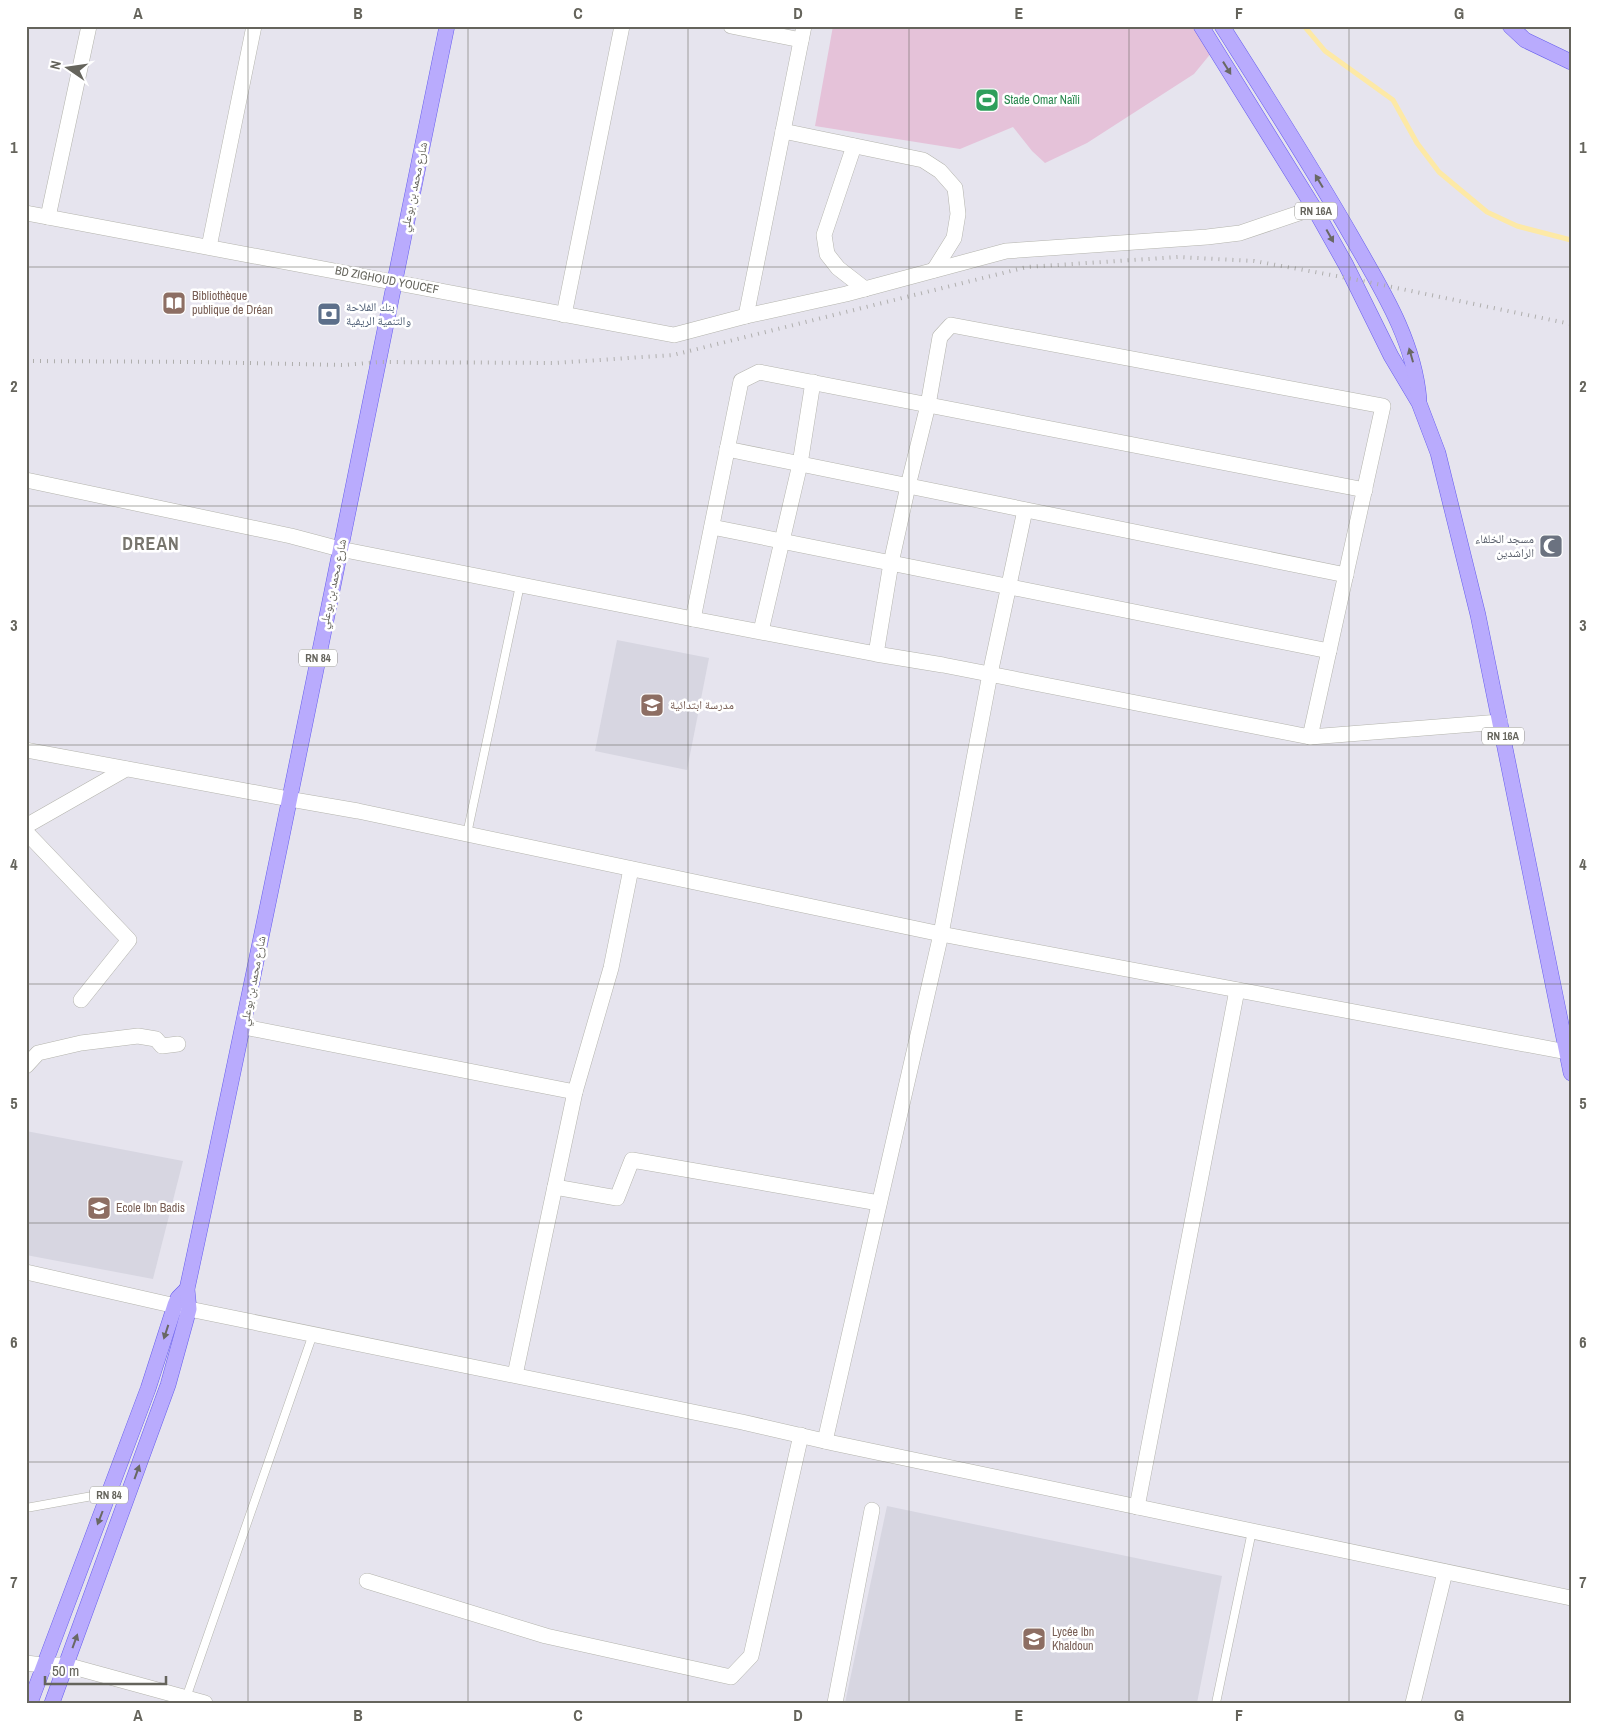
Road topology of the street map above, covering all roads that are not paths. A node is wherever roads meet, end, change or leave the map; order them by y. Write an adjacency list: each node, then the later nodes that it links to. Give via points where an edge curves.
1 (89, 26): 15 (street)
2 (254, 26): 16 (street)
3 (447, 26): 18 (main road, شارع محمد بن بوعلي / RN 84)
4 (622, 26): 20 (street)
5 (731, 26): 9 (street)
6 (1201, 26): 13 (main road, RN 16A, one-way to 13)
7 (1222, 26): 23 (main road, one-way to 7, via 1412,357 1394,314 1330,199)
8 (1510, 26): 10 (main road, via 1525,40)
9 (802, 33): 11 (street)
10 (1571, 62)
11 (783, 131): 12 (street); 21 (street)
12 (854, 146): 17 (street, via 923,160 940,171 955,188 958,214 954,238); 19 (street, via 824,235 828,254 838,268)
13 (1314, 208): 17 (street, via 1240,233 1006,251); 23 (main road, RN 16A, one-way to 23)
14 (26, 213): 15 (street, BD ZIGHOUD YOUCEF)
15 (48, 217): 16 (street, BD ZIGHOUD YOUCEF)
16 (209, 247): 18 (street, BD ZIGHOUD YOUCEF)
17 (934, 270): 19 (street)
18 (394, 282): 20 (street, BD ZIGHOUD YOUCEF); 33 (main road, شارع محمد بن بوعلي / RN 84)
19 (865, 289): 21 (street, BD ZIGHOUD YOUCEF)
20 (564, 315): 21 (street, BD ZIGHOUD YOUCEF, via 674,335)
21 (746, 316)
22 (813, 382): 24 (street); 25 (street, via 759,372 741,381); 26 (street)
23 (1419, 403): 43 (main road, RN 16A, via 1438,453 1478,615)
24 (928, 404): 28 (street); 29 (street); 29 (street, via 940,337 950,325 1383,406)
25 (728, 450): 26 (street); 31 (street)
26 (800, 464): 28 (street); 32 (street)
27 (26, 480): 33 (street)
28 (908, 486): 30 (street); 34 (street)
29 (1365, 490): 35 (street)
30 (1025, 510): 35 (street); 37 (street)
31 (712, 528): 32 (street); 38 (street)
32 (781, 541): 34 (street); 39 (street)
33 (340, 549): 36 (street); 47 (main road, شارع محمد بن بوعلي / RN 84)
34 (891, 563): 37 (street); 41 (street)
35 (1346, 575): 40 (street)
36 (520, 585): 38 (street); 50 (lane)
37 (1009, 587): 40 (street); 42 (street)
38 (693, 619): 39 (street)
39 (761, 631): 41 (street)
40 (1329, 651): 44 (street)
41 (876, 654): 42 (street)
42 (990, 674): 44 (street); 52 (street)
43 (1500, 722): 44 (street); 57 (main road, RN 16A)
44 (1310, 737)
45 (26, 750): 46 (street)
46 (126, 769): 47 (street); 48 (street)
47 (289, 799): 50 (street, via 358,810); 55 (main road, شارع محمد بن بوعلي / RN 84)
48 (26, 826)
49 (26, 832): 54 (street, via 129,940)
50 (467, 834): 51 (street)
51 (631, 869): 52 (street); 60 (street, via 611,968)
52 (941, 934): 53 (street); 62 (street)
53 (1237, 990): 57 (street); 70 (street)
54 (82, 1000)
55 (244, 1027): 60 (street); 64 (main road, شارع محمد بن بوعلي / RN 84, via 187,1289 178,1298)
56 (178, 1044): 58 (street, via 162,1046 156,1040 138,1036 81,1043 38,1053)
57 (1567, 1052): 59 (main road, RN 16A)
58 (26, 1066)
59 (1571, 1073)
60 (575, 1092): 61 (street)
61 (555, 1187): 62 (street, via 618,1198 632,1160); 66 (street)
62 (879, 1203): 68 (street)
63 (26, 1272): 64 (street)
64 (182, 1307): 65 (street); 69 (main road, RN 84, one-way to 69); 78 (main road, RN 84, one-way to 64, via 168,1385)
65 (313, 1334): 66 (street); 80 (lane)
66 (515, 1375): 67 (street)
67 (801, 1435): 68 (street); 75 (street, via 751,1656 731,1677 546,1636)
68 (825, 1441): 70 (street)
69 (109, 1493): 71 (lane); 79 (main road, RN 84, one-way to 79)
70 (1137, 1507): 73 (street)
71 (26, 1508)
72 (872, 1510): 84 (street)
73 (1252, 1531): 74 (street); 85 (lane)
74 (1445, 1572): 76 (street); 86 (street)
75 (367, 1581)
76 (1571, 1598)
77 (26, 1663): 79 (street)
78 (66, 1664): 79 (street); 80 (street); 82 (main road, RN 84)
79 (42, 1665): 81 (main road, RN 84)
80 (186, 1698): 83 (street)
81 (30, 1703)
82 (52, 1703)
83 (205, 1703)
84 (835, 1703)
85 (1216, 1703)
86 (1414, 1703)

